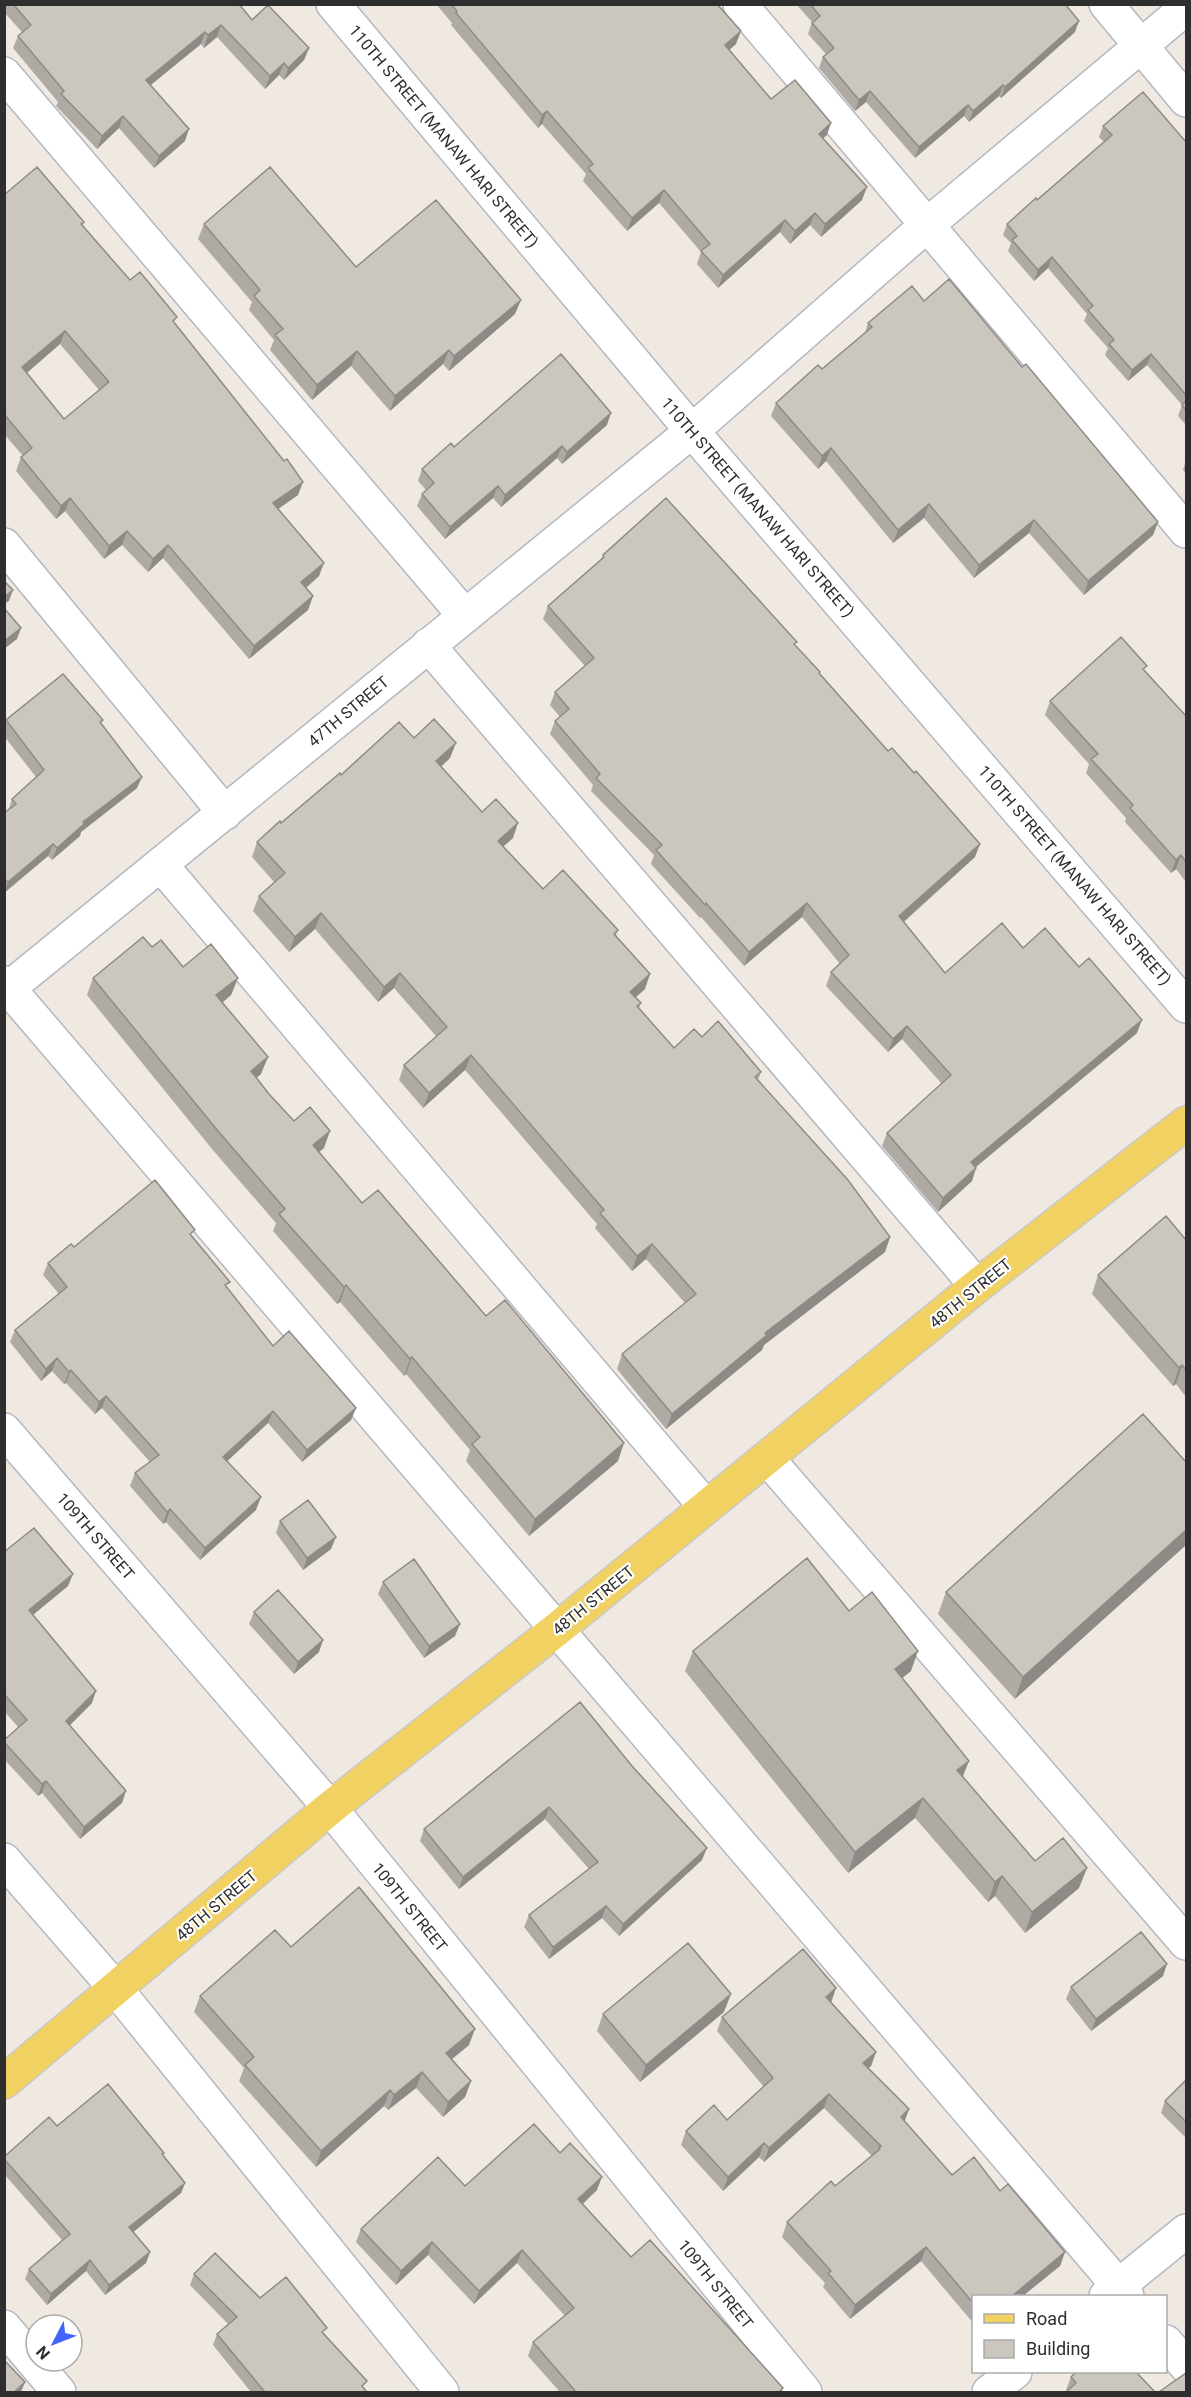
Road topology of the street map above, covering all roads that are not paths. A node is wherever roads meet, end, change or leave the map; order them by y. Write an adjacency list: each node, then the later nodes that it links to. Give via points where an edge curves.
1 (333, 4): 9 (street, 110TH STREET (MANAW HARI STREET))
2 (740, 4): 8 (street)
3 (1106, 4): 5 (street)
4 (1186, 8): 5 (street, 47TH STREET)
5 (1140, 45): 7 (street); 8 (street, 47TH STREET)
6 (4, 74): 12 (street)
7 (1186, 100)
8 (927, 225): 9 (street, 47TH STREET); 10 (street)
9 (692, 431): 12 (street, 47TH STREET); 17 (street, 110TH STREET (MANAW HARI STREET))
10 (1186, 531)
11 (4, 545): 14 (street)
12 (465, 616): 13 (street, 47TH STREET)
13 (428, 645): 14 (street, 47TH STREET); 19 (street)
14 (225, 813): 15 (street, 47TH STREET)
15 (161, 865): 16 (street, 47TH STREET); 22 (street)
16 (6, 988): 23 (street)
17 (1186, 1006)
18 (1186, 1123): 19 (main road, 48TH STREET)
19 (977, 1286): 21 (main road, 48TH STREET)
20 (4, 1430): 24 (street, 109TH STREET)
21 (767, 1458): 22 (main road, 48TH STREET); 26 (street)
22 (706, 1507): 23 (main road, 48TH STREET)
23 (556, 1630): 24 (main road, 48TH STREET); 30 (street)
24 (330, 1808): 27 (main road, 48TH STREET); 37 (street, 109TH STREET)
25 (4, 1860): 27 (street)
26 (1186, 1943)
27 (116, 1989): 28 (main road, 48TH STREET); 36 (street)
28 (4, 2082)
29 (1186, 2231): 30 (street)
30 (1117, 2293)
31 (4, 2327): 35 (street)
32 (1167, 2343): 33 (street)
33 (1186, 2366)
34 (1014, 2373): 38 (street)
35 (58, 2392)
36 (442, 2392)
37 (805, 2392)
38 (989, 2392)

